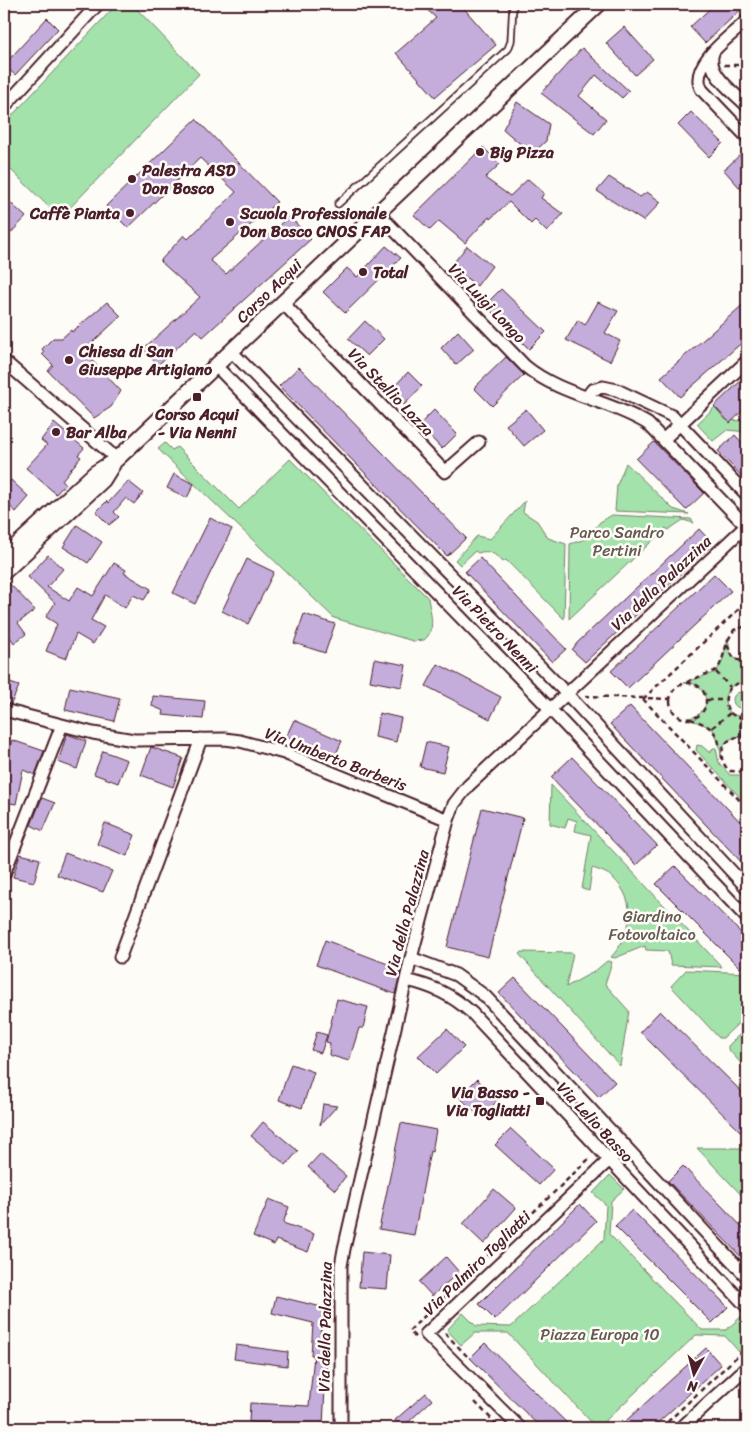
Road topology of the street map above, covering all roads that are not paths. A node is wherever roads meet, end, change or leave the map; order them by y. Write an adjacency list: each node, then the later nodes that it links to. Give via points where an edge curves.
1 (98, 4): 7 (street)
2 (513, 4): 9 (lane, via 508,49)
3 (599, 4): 10 (street, Corso Acqui)
4 (747, 21): 5 (street)
5 (713, 53): 6 (street, via 714,71); 8 (street, via 700,70 700,87)
6 (747, 106)
7 (4, 107)
8 (747, 137)
9 (338, 204)
10 (376, 212): 11 (street, Corso Acqui); 16 (street, Via Luigi Longo, via 525,366 551,382)
11 (282, 302): 12 (street, Corso Acqui); 19 (street, Via Stellio Lozza, via 445,472)
12 (232, 352): 15 (street, Corso Acqui); 25 (street, Via Pietro Nenni)
13 (4, 361): 20 (street)
14 (747, 361): 17 (street)
15 (216, 366): 20 (street, Corso Acqui); 26 (street, Via Pietro Nenni)
16 (587, 397): 17 (street, via 592,390 603,387 617,390 672,416); 18 (street, Via Luigi Longo, via 633,415)
17 (681, 424): 18 (street); 21 (street)
18 (664, 439): 22 (street, Via Luigi Longo)
19 (479, 442)
20 (117, 459): 23 (street, Corso Acqui, via 95,473); 24 (street, via 103,480)
21 (747, 495)
22 (747, 526): 25 (street, Via della Palazzina)
23 (4, 557)
24 (4, 572)
25 (566, 694): 26 (street, Via della Palazzina); 32 (street, Via Pietro Nenni)
26 (550, 709): 30 (street, Via della Palazzina, via 468,786 454,804); 33 (street, Via Pietro Nenni)
27 (4, 710): 28 (street, Via Umberto Barberis)
28 (62, 725): 29 (street, Via Umberto Barberis, via 134,740); 31 (street)
29 (202, 739): 30 (street, Via Umberto Barberis, via 240,741 284,753); 34 (street)
30 (448, 820): 35 (street, Via della Palazzina)
31 (4, 874)
32 (747, 888)
33 (747, 918)
34 (120, 957)
35 (411, 958): 36 (street, Via della Palazzina); 37 (street, via 441,968 478,990)
36 (406, 980): 38 (street, Via Lelio Basso, via 438,988 459,1002); 42 (street, Via della Palazzina, via 341,1266)
37 (625, 1145): 38 (street, Via Palmiro Togliatti); 39 (street)
38 (608, 1160): 40 (street, Via Lelio Basso); 43 (street, Via Palmiro Togliatti, via 426,1334)
39 (747, 1277)
40 (747, 1307)
41 (747, 1367): 44 (street)
42 (341, 1428)
43 (520, 1428)
44 (681, 1428)

